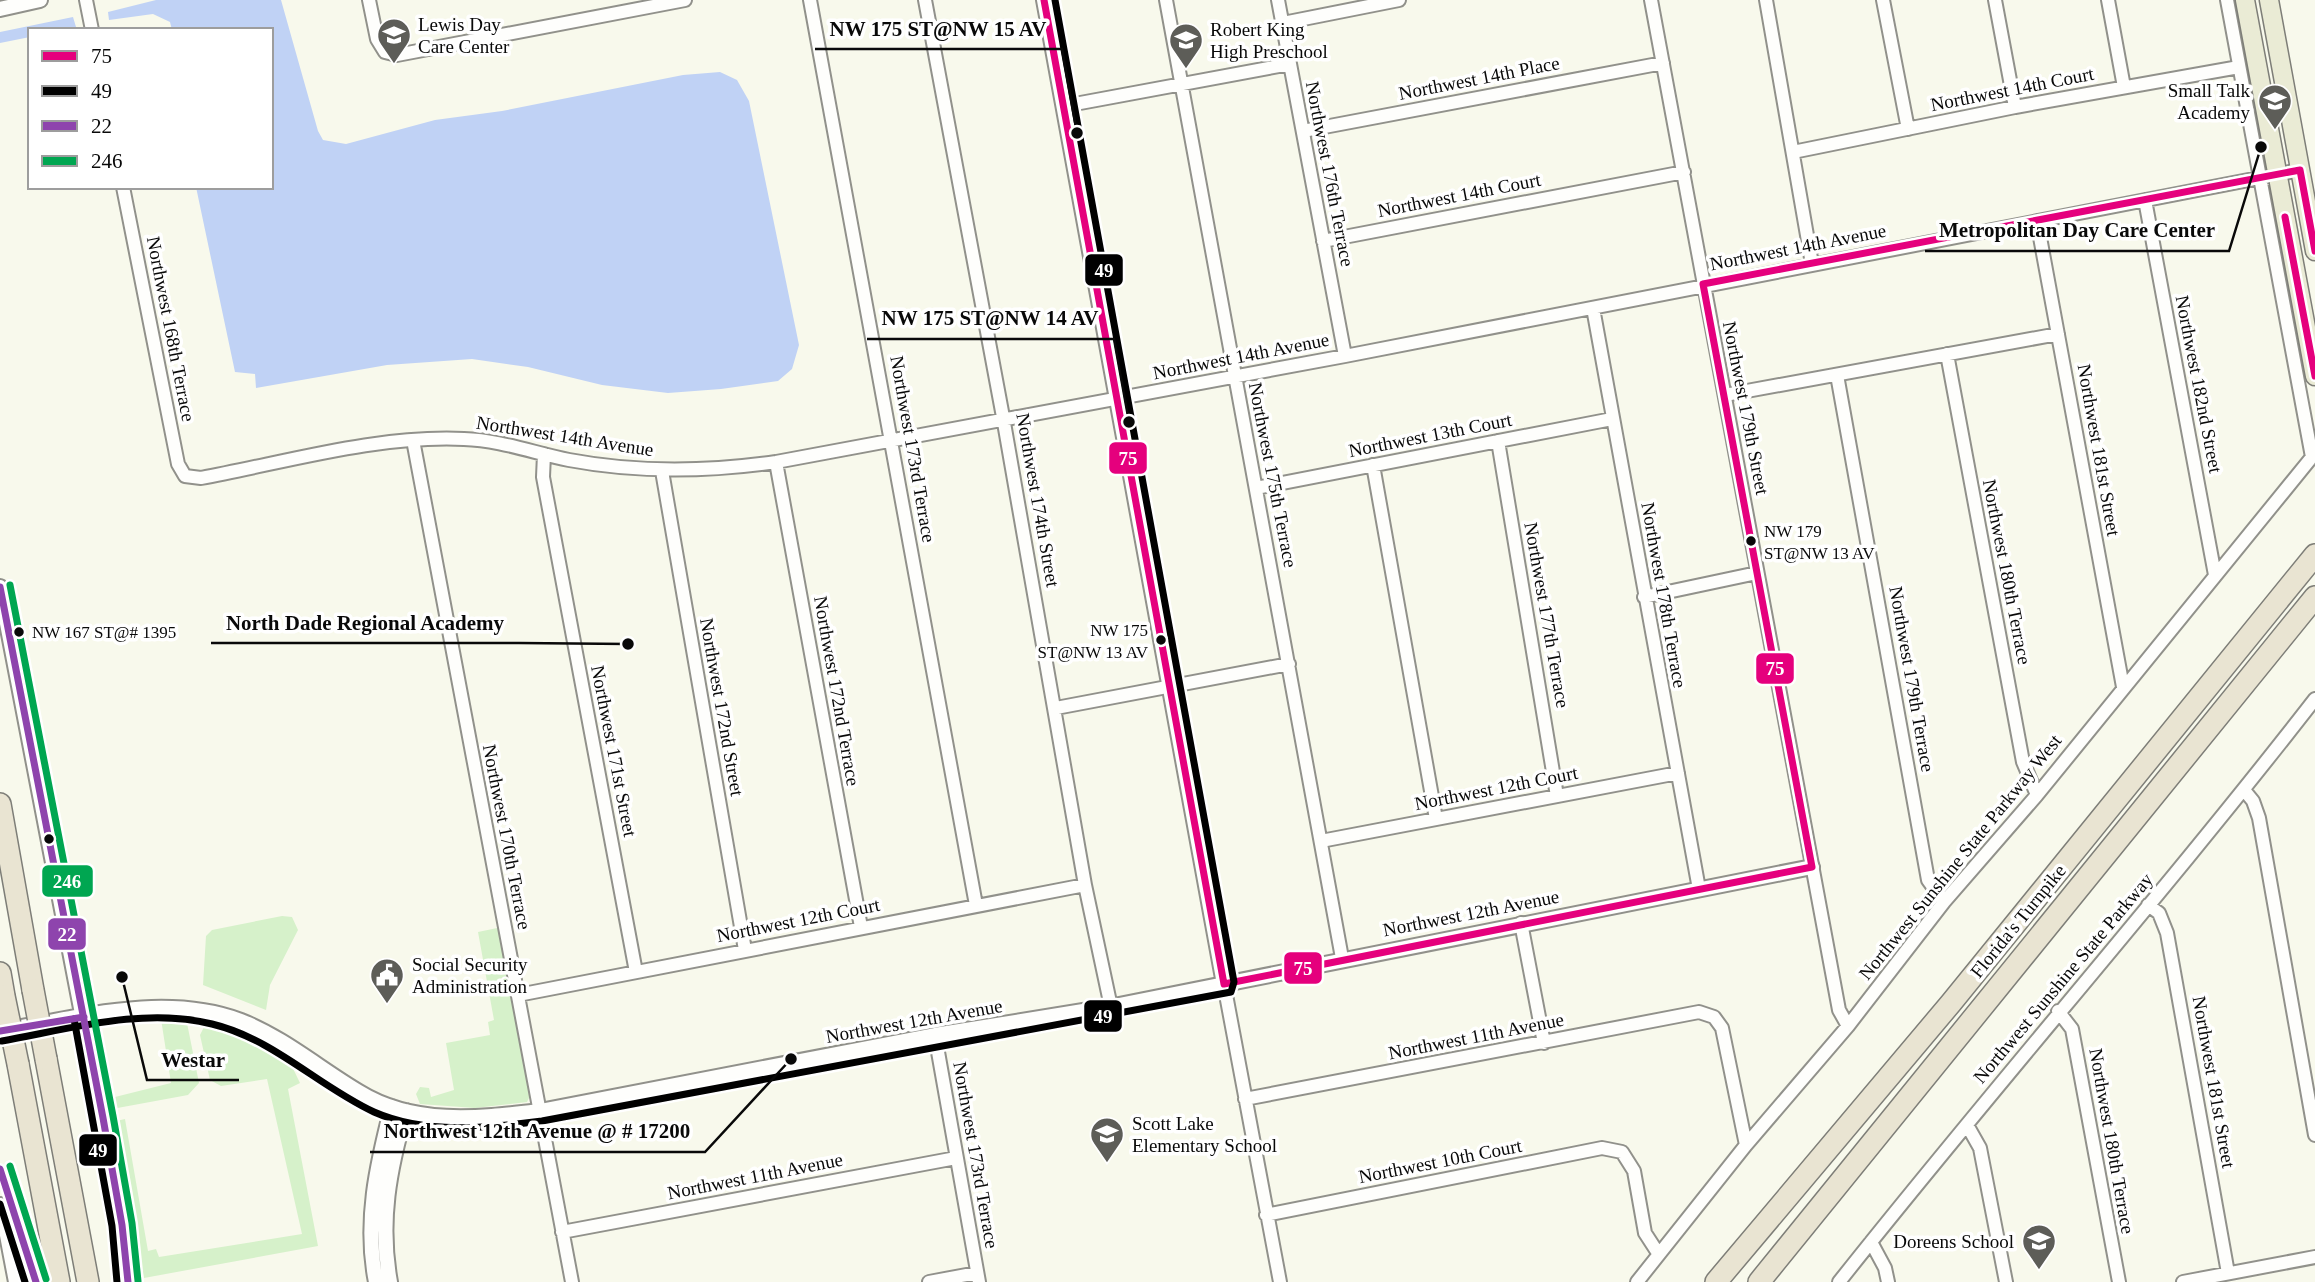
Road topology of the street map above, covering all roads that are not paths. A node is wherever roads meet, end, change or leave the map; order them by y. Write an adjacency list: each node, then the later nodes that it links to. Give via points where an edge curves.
1 (40, 0): 19 (street)
2 (86, 0): 21 (street)
3 (369, 0): 4 (street, via 376,39 384,52 397,55)
4 (685, 0)
5 (810, 0): 55 (street, Northwest 173rd Terrace)
6 (925, 0): 52 (street, Northwest 174th Street)
7 (1044, 0): 27 (street)
8 (1166, 0): 25 (street, Northwest 175th Terrace)
9 (1278, 0): 20 (street, Northwest 176th Terrace)
10 (1399, 0): 20 (street)
11 (1651, 0): 22 (street, Northwest 179th Street)
12 (1766, 0): 31 (street)
13 (1883, 0): 29 (street)
14 (1995, 0): 28 (street)
15 (2108, 0): 26 (street)
16 (2227, 0): 24 (street)
17 (2245, 0): 34 (main road)
18 (2269, 0): 32 (main road)
19 (0, 9)
20 (1283, 23): 23 (street, Northwest 176th Terrace)
21 (92, 28)
22 (1663, 63): 30 (street, Northwest 14th Place); 33 (street, Northwest 179th Street)
23 (1290, 64): 25 (street); 30 (street, Northwest 176th Terrace)
24 (2239, 67): 26 (street, Northwest 14th Court); 35 (street)
25 (1182, 85): 27 (street); 49 (street, Northwest 175th Terrace)
26 (2124, 87): 28 (street, Northwest 14th Court)
27 (1064, 106): 51 (street)
28 (2015, 107): 29 (street, Northwest 14th Court)
29 (1908, 129): 31 (street, Northwest 14th Court)
30 (1303, 131): 39 (street, Northwest 176th Terrace)
31 (1793, 152): 41 (street)
32 (2300, 170): 34 (street, Northwest 14th Avenue); 40 (main road)
33 (1684, 173): 39 (street, Northwest 14th Court); 42 (street, Northwest 179th Street)
34 (2277, 175): 35 (street, Northwest 14th Avenue); 48 (main road)
35 (2258, 178): 37 (street, Northwest 14th Avenue); 58 (street)
36 (123, 189): 62 (street, Northwest 168th Terrace, via 178,464)
37 (2145, 200): 38 (street, Northwest 14th Avenue); 66 (street, Northwest 182nd Street)
38 (2037, 221): 41 (street, Northwest 14th Avenue); 44 (street, Northwest 181st Street)
39 (1324, 240): 46 (street, Northwest 176th Terrace)
40 (2315, 251)
41 (1812, 264): 42 (street, Northwest 14th Avenue)
42 (1703, 284): 43 (street, Northwest 14th Avenue); 50 (street, Northwest 179th Street)
43 (1593, 308): 46 (street, Northwest 14th Avenue); 53 (street, Northwest 178th Terrace)
44 (2058, 334): 45 (street); 72 (street, Northwest 181st Street)
45 (1947, 354): 47 (street); 77 (street, Northwest 180th Terrace, via 2023,762)
46 (1345, 356): 49 (street, Northwest 14th Avenue)
47 (1837, 375): 50 (street); 85 (street, Northwest 179th Terrace, via 1928,880)
48 (2315, 376)
49 (1235, 377): 51 (street, Northwest 14th Avenue); 63 (street, Northwest 175th Terrace)
50 (1725, 396): 65 (street, Northwest 179th Street)
51 (1119, 398): 52 (street, Northwest 14th Avenue); 71 (street)
52 (1003, 417): 55 (street, Northwest 14th Avenue); 74 (street, Northwest 174th Street)
53 (1612, 419): 56 (street, Northwest 13th Court); 68 (street, Northwest 178th Terrace)
54 (413, 440): 57 (street, Northwest 14th Avenue, via 465,439); 62 (street, Northwest 14th Avenue, via 201,478); 95 (street, Northwest 170th Terrace)
55 (892, 441): 59 (street, Northwest 14th Avenue); 86 (street, Northwest 173rd Terrace)
56 (1498, 441): 60 (street, Northwest 13th Court); 78 (street, Northwest 177th Terrace)
57 (544, 454): 61 (street, Northwest 14th Avenue); 92 (street, Northwest 171st Street, via 543,477)
58 (2314, 458): 66 (street, Northwest Sunshine State Parkway West)
59 (776, 462): 61 (street, Northwest 14th Avenue); 89 (street, Northwest 172nd Terrace)
60 (1373, 465): 63 (street, Northwest 13th Court); 80 (street)
61 (662, 471): 90 (street, Northwest 172nd Street)
62 (186, 476)
63 (1256, 488): 70 (street, Northwest 175th Terrace)
64 (2315, 555): 130 (highway, Florida's Turnpike, via 1951,1003)
65 (1757, 573): 68 (street); 82 (street, Northwest 179th Street)
66 (2215, 575): 72 (street, Northwest Sunshine State Parkway West)
67 (0, 587): 98 (street)
68 (1644, 597): 75 (street, Northwest 178th Terrace)
69 (2315, 597): 131 (highway, Florida's Turnpike)
70 (1289, 664): 71 (street); 81 (street, Northwest 175th Terrace)
71 (1168, 686): 74 (street); 94 (street)
72 (2123, 687): 77 (street, Northwest Sunshine State Parkway West)
73 (2315, 699): 76 (street, Northwest Sunshine State Parkway)
74 (1056, 708): 83 (street, Northwest 174th Street)
75 (1678, 773): 78 (street, Northwest 12th Court); 84 (street, Northwest 178th Terrace)
76 (2244, 790): 87 (street, Northwest Sunshine State Parkway); 107 (street, via 2259,818)
77 (2037, 795): 85 (street, Northwest Sunshine State Parkway West)
78 (1558, 796): 80 (street, Northwest 12th Court)
79 (0, 804): 122 (highway, bridge)
80 (1436, 819): 81 (street, Northwest 12th Court)
81 (1321, 841): 91 (street, Northwest 175th Terrace)
82 (1811, 867): 84 (street, Northwest 12th Avenue); 99 (street, Northwest 179th Street, via 1839,1010)
83 (1085, 885): 86 (street, Northwest 12th Court); 96 (street, Northwest 174th Street)
84 (1699, 889): 88 (street, Northwest 12th Avenue)
85 (1944, 902): 99 (street, Northwest Sunshine State Parkway West)
86 (976, 905): 89 (street, Northwest 12th Court)
87 (2148, 905): 97 (street, Northwest Sunshine State Parkway); 118 (street, Northwest 181st Street, via 2159,913 2167,933)
88 (1521, 923): 91 (street, Northwest 12th Avenue); 102 (street)
89 (861, 928): 90 (street, Northwest 12th Court)
90 (745, 950): 92 (street, Northwest 12th Court)
91 (1342, 958): 94 (street, Northwest 12th Avenue)
92 (636, 972): 95 (street, Northwest 12th Court)
93 (0, 973): 121 (highway, bridge)
94 (1224, 984): 96 (street, Northwest 12th Avenue); 103 (street)
95 (518, 995): 105 (street, Northwest 170th Terrace)
96 (1111, 1007): 101 (street, Northwest 12th Avenue)
97 (2059, 1011): 106 (street, Northwest Sunshine State Parkway); 135 (street, Northwest 180th Terrace, via 2072,1029)
98 (84, 1017): 100 (street, Northwest 12th Avenue); 104 (street, Northwest 12th Avenue, via 158,1007 240,1021 271,1035 361,1094); 112 (street)
99 (1849, 1026): 108 (street, Northwest Sunshine State Parkway West)
100 (0, 1031)
101 (935, 1035): 105 (street, Northwest 12th Avenue); 109 (street, Northwest 173rd Terrace)
102 (1544, 1043): 103 (street, Northwest 11th Avenue); 108 (street, Northwest 11th Avenue, via 1699,1012 1714,1017 1723,1028)
103 (1245, 1099): 111 (street)
104 (399, 1109): 105 (street, Northwest 12th Avenue, via 479,1118); 114 (street, via 376,1167)
105 (540, 1111): 113 (street, Northwest 170th Terrace)
106 (1967, 1125): 115 (street, Northwest Sunshine State Parkway); 134 (street, via 1980,1148)
107 (2315, 1135)
108 (1746, 1144): 116 (street, Northwest Sunshine State Parkway West)
109 (956, 1158): 113 (street, Northwest 11th Avenue); 119 (street, Northwest 173rd Terrace)
110 (0, 1204): 120 (street)
111 (1266, 1215): 116 (street, Northwest 10th Court, via 1602,1148 1622,1152 1634,1171 1645,1233); 128 (street)
112 (122, 1225): 123 (highway)
113 (562, 1232): 126 (street, Northwest 170th Terrace)
114 (377, 1240): 124 (street); 125 (street)
115 (1871, 1242): 132 (street, Northwest Sunshine State Parkway); 133 (street)
116 (1658, 1253): 129 (street, Northwest Sunshine State Parkway West)
117 (2315, 1257): 118 (street)
118 (2228, 1273): 136 (street)
119 (978, 1278): 127 (street)
120 (15, 1282)
121 (59, 1282)
122 (88, 1282)
123 (131, 1282)
124 (376, 1282)
125 (390, 1282)
126 (572, 1282)
127 (929, 1282)
128 (1280, 1282)
129 (1637, 1282)
130 (1716, 1282)
131 (1759, 1282)
132 (1839, 1282)
133 (1888, 1282)
134 (2006, 1282)
135 (2119, 1282)
136 (2183, 1282)

